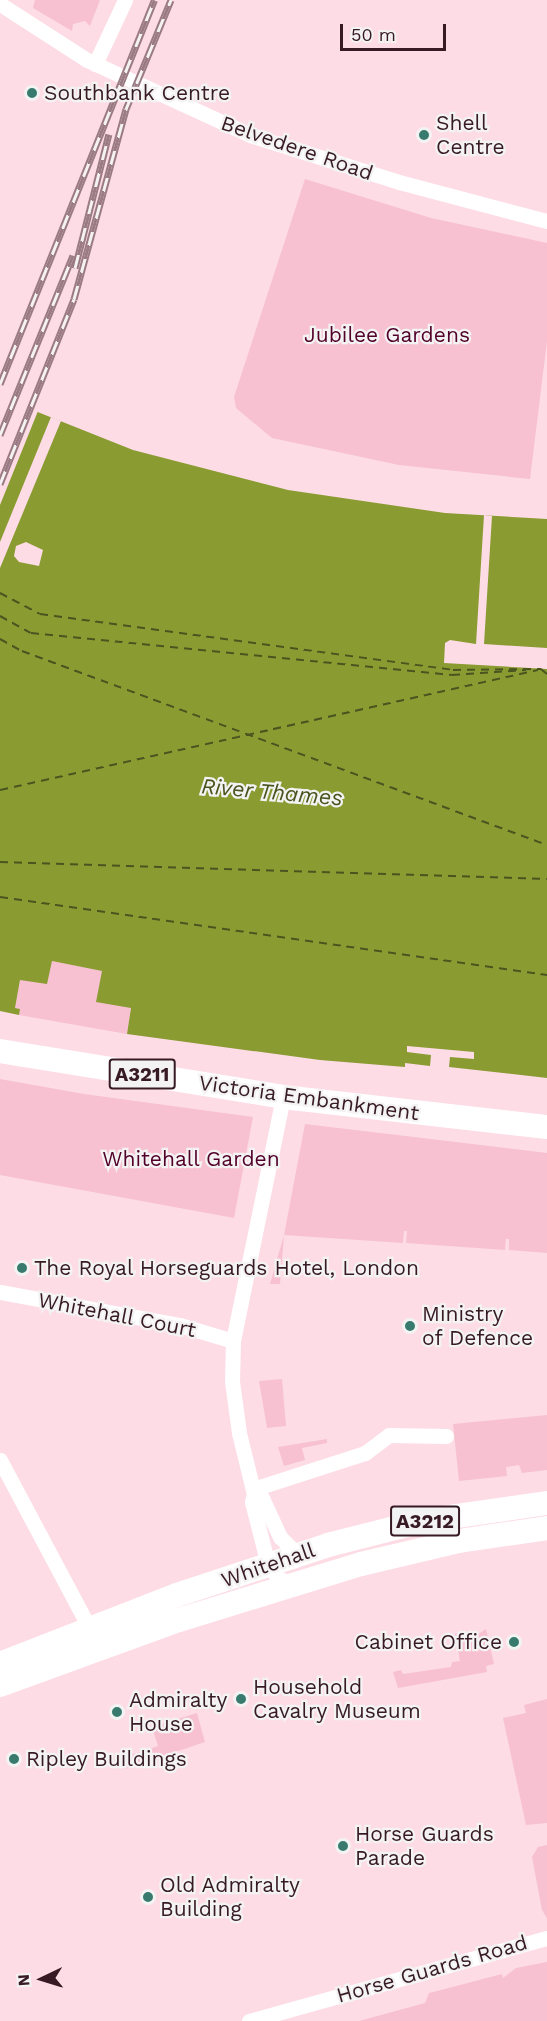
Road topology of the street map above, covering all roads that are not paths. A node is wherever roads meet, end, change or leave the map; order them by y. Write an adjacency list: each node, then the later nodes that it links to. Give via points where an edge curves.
1 (125, 0): 3 (street)
2 (0, 4): 3 (street, Belvedere Road, via 54,42)
3 (95, 64): 4 (street, Belvedere Road, via 202,115 294,152)
4 (547, 220)
5 (0, 1051): 6 (main road, Victoria Embankment / A3211)
6 (283, 1097): 7 (main road, Victoria Embankment / A3211); 9 (street)
7 (547, 1128)
8 (0, 1292): 9 (street, Whitehall Court, via 180,1325)
9 (234, 1341): 12 (street, via 234,1407)
10 (446, 1436): 12 (street, via 389,1435 365,1453)
11 (0, 1462): 20 (street)
12 (254, 1491): 17 (street, via 262,1498 280,1537); 18 (street, via 252,1502)
13 (547, 1503): 14 (main road, Whitehall / A3212)
14 (467, 1514): 16 (main road); 17 (main road, Whitehall / A3212, via 362,1535)
15 (547, 1528): 16 (main road, Whitehall / A3212)
16 (471, 1539): 19 (main road, Whitehall / A3212, via 400,1553)
17 (298, 1555): 18 (main road, Whitehall / A3212)
18 (268, 1565): 19 (street, via 279,1580); 20 (main road, Whitehall / A3212)
19 (300, 1583): 20 (main road, Whitehall / A3212)
20 (94, 1639): 21 (main road, Whitehall / A3212)
21 (2, 1674)
22 (547, 1938): 23 (street, Horse Guards Road)
23 (249, 2021)

